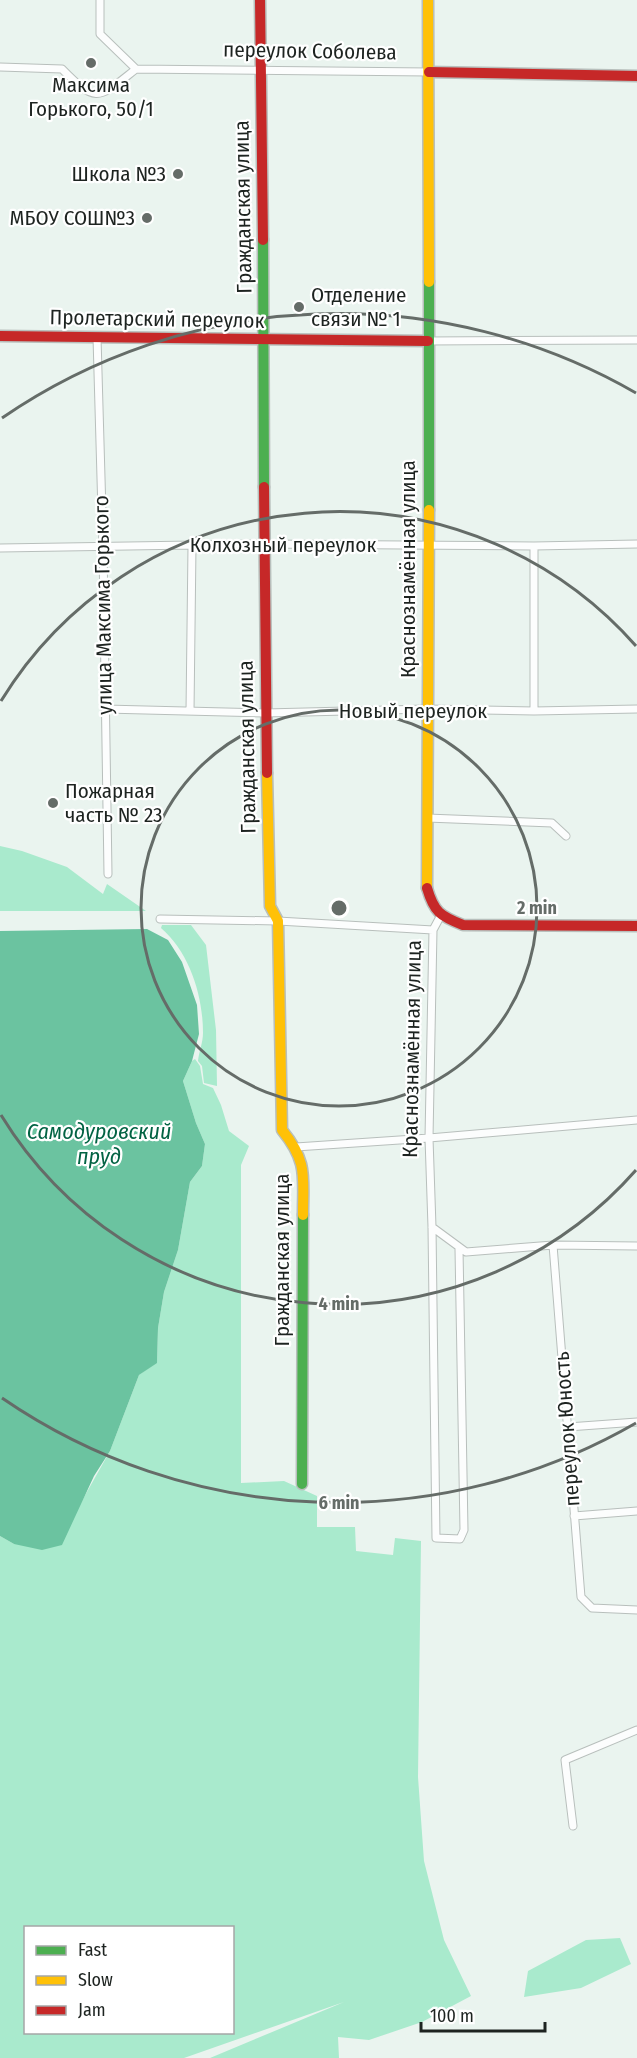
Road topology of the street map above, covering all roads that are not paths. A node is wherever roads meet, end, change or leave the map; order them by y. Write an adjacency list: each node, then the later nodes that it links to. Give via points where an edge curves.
1 (100, 0): 5 (street, via 100,34)
2 (260, 0): 6 (main road, Гражданская улица)
3 (428, 0): 7 (main road, Краснознамённая улица)
4 (0, 67): 5 (street, via 62,69 79,87 94,94 101,94)
5 (136, 69): 6 (street, переулок Соболева)
6 (261, 70): 7 (street, переулок Соболева); 11 (main road, Гражданская улица)
7 (429, 72): 8 (main road, переулок Соболева); 13 (main road, Краснознамённая улица)
8 (637, 76)
9 (0, 336): 10 (main road, Пролетарский переулок)
10 (97, 337): 11 (main road, Пролетарский переулок); 20 (street, улица Максима Горького)
11 (264, 340): 13 (main road, Пролетарский переулок); 14 (main road, Гражданская улица)
12 (637, 340): 13 (street, Пролетарский переулок)
13 (428, 341): 16 (main road, Краснознамённая улица)
14 (264, 544): 16 (street, Колхозный переулок); 17 (street, Колхозный переулок); 26 (main road, Гражданская улица)
15 (637, 544): 18 (street, Колхозный переулок)
16 (429, 545): 18 (street, Колхозный переулок); 22 (main road, Краснознамённая улица)
17 (192, 546): 20 (street, Колхозный переулок); 24 (street)
18 (534, 546): 25 (street)
19 (0, 548): 20 (street, Колхозный переулок)
20 (103, 548): 21 (street, улица Максима Горького)
21 (105, 709): 24 (street, Новый переулок); 29 (street, улица Максима Горького)
22 (427, 709): 25 (street, Новый переулок); 26 (street, Новый переулок); 27 (main road, Краснознамённая улица)
23 (637, 709): 25 (street, Новый переулок)
24 (190, 711): 26 (street, Новый переулок)
25 (534, 711)
26 (265, 713): 32 (main road, Гражданская улица, via 270,906)
27 (427, 818): 28 (street, via 552,823); 30 (main road, Краснознамённая улица, via 427,887 433,909)
28 (567, 836)
29 (108, 874)
30 (440, 917): 33 (main road, via 463,925); 34 (street, Краснознамённая улица)
31 (160, 919): 32 (street)
32 (278, 921): 34 (street); 37 (main road, Гражданская улица, via 282,1130)
33 (637, 926)
34 (433, 930): 36 (street, Краснознамённая улица)
35 (637, 1120): 36 (street)
36 (429, 1138): 37 (street); 38 (street, Краснознамённая улица)
37 (296, 1147): 44 (main road, Гражданская улица, via 303,1168)
38 (432, 1227): 41 (street); 41 (street, Краснознамённая улица, via 436,1538 454,1540 460,1539 464,1530)
39 (553, 1245): 40 (street); 41 (street, via 466,1252); 43 (street, переулок Юность)
40 (637, 1246)
41 (459, 1249)
42 (637, 1422): 43 (street)
43 (568, 1427): 46 (street, переулок Юность)
44 (302, 1484)
45 (637, 1511): 46 (street)
46 (574, 1516): 47 (street, переулок Юность, via 581,1597 592,1608)
47 (637, 1610)
48 (637, 1730): 49 (street, via 565,1760)
49 (573, 1826)

